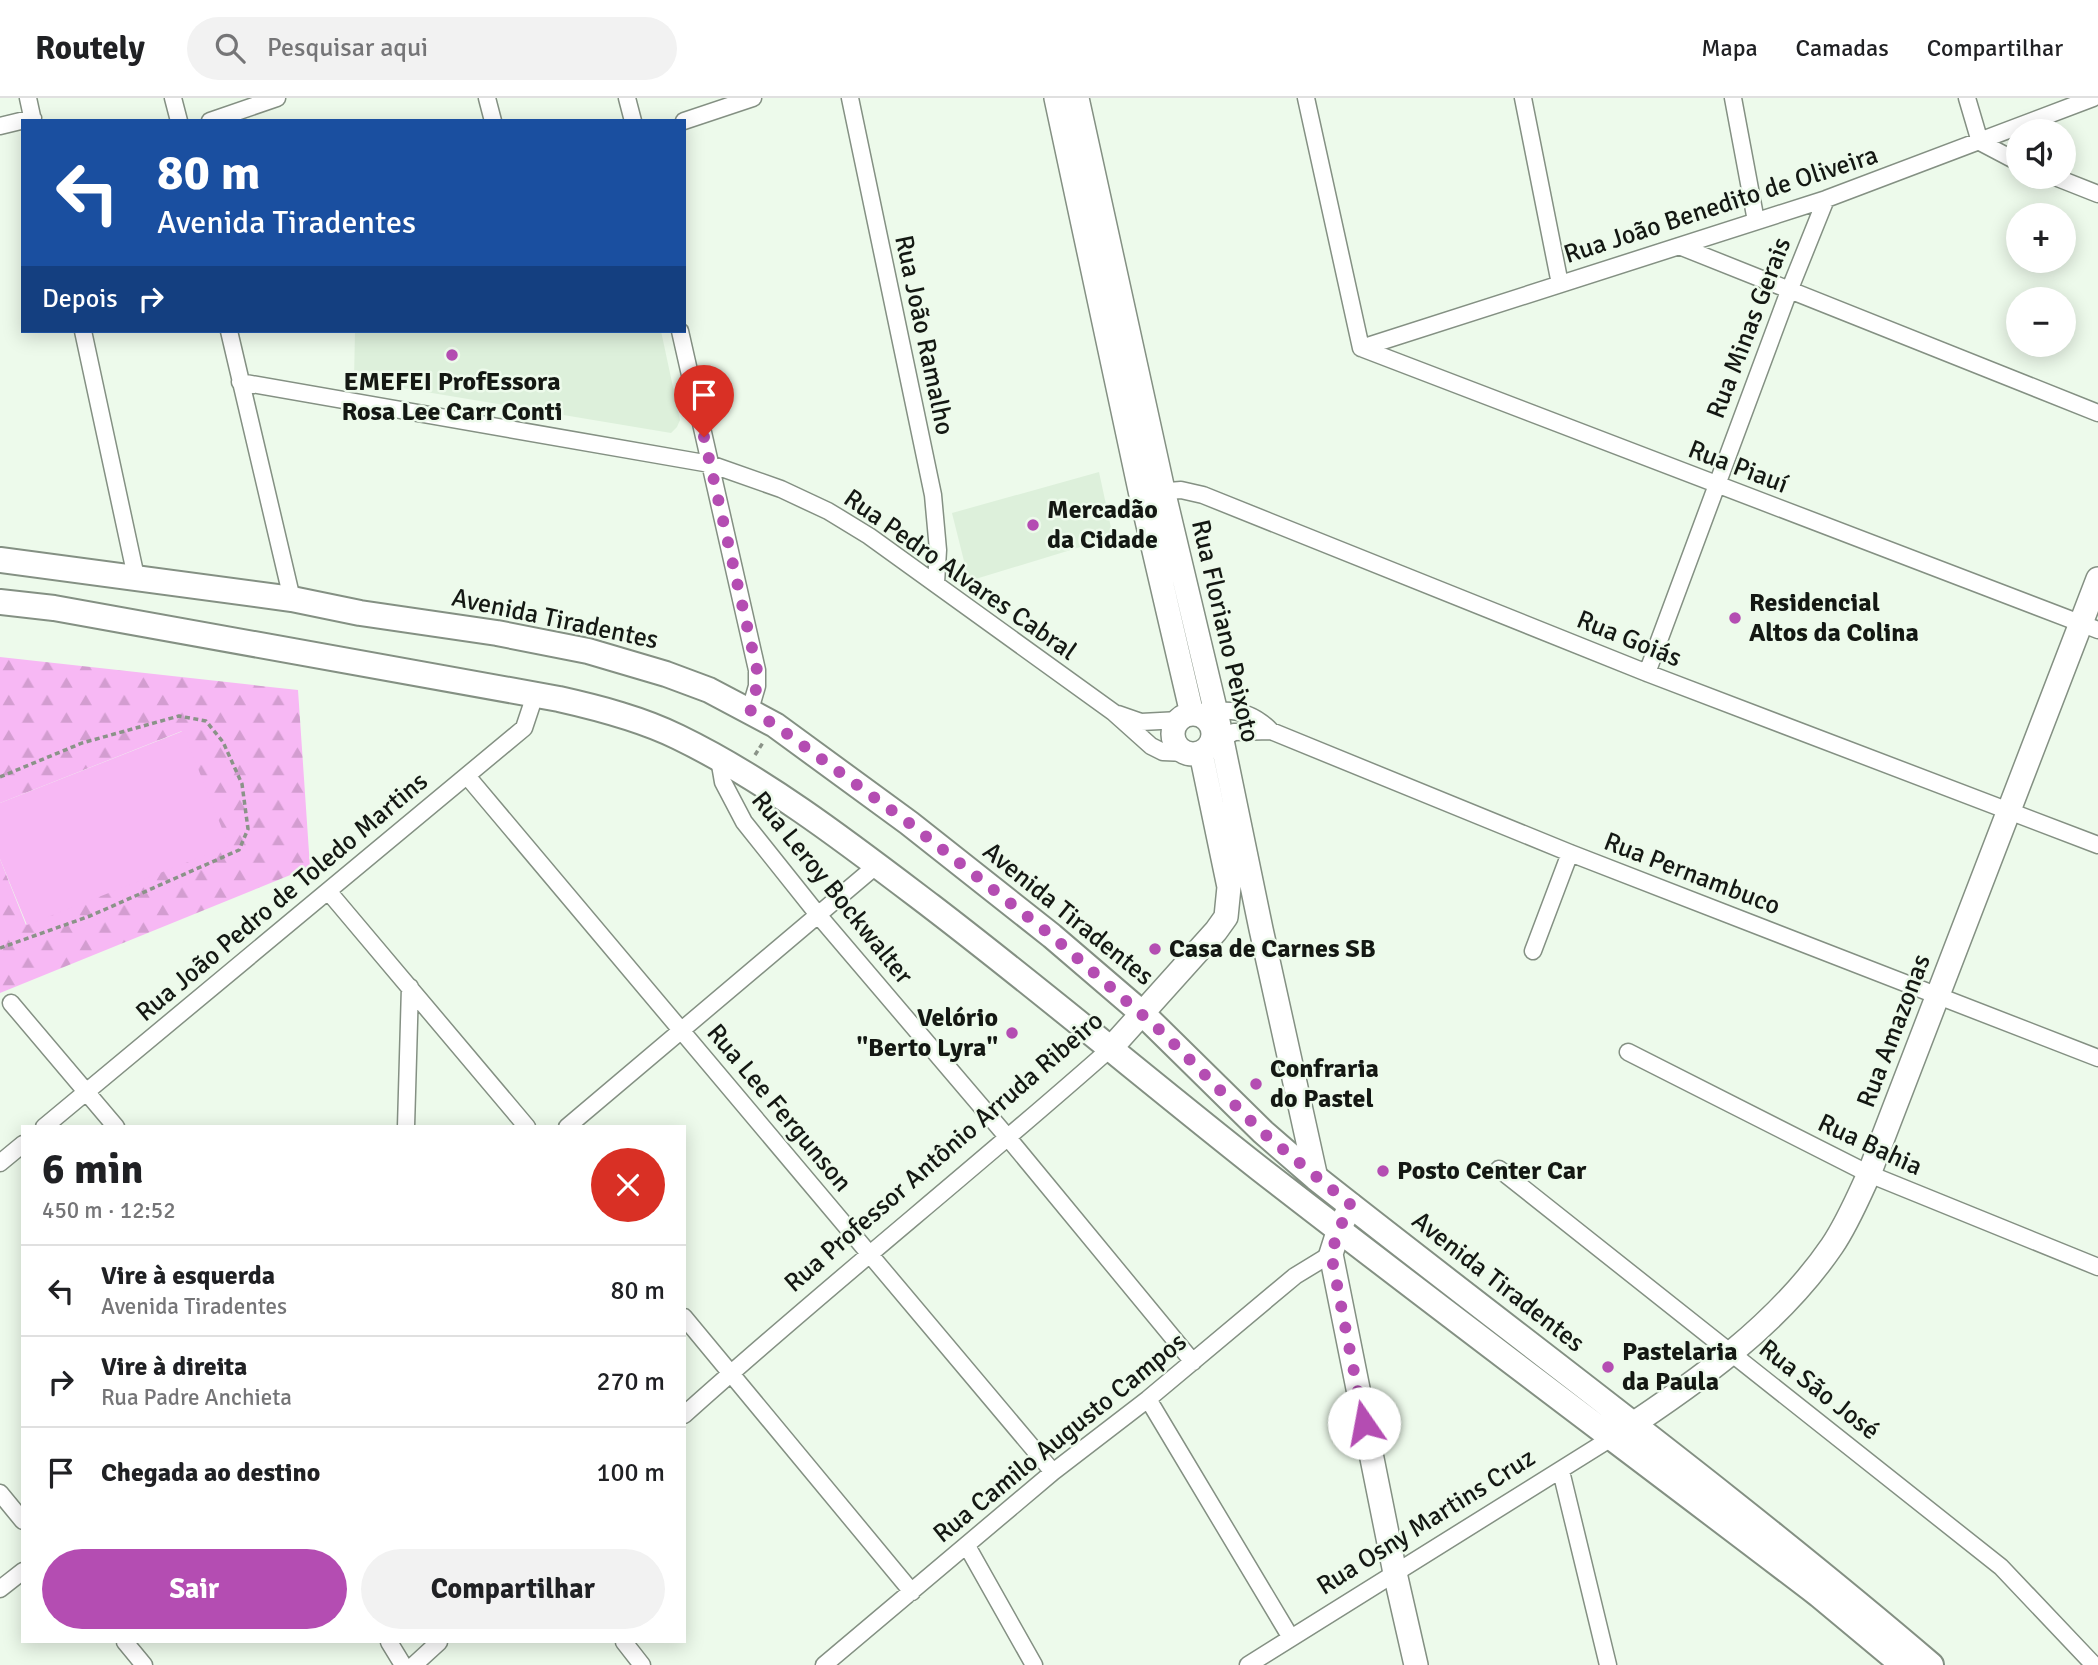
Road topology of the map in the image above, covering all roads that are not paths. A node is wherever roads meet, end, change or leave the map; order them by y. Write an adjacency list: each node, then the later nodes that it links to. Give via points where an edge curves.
1 (28, 98): 15 (street)
2 (173, 98): 16 (street)
3 (277, 98): 17 (street)
4 (487, 98): 18 (street)
5 (628, 98): 19 (street)
6 (753, 98): 20 (street)
7 (850, 98): 44 (street, Rua João Ramalho, via 933,495)
8 (1056, 98): 40 (main road, Rua Floriano Peixoto)
9 (1077, 98): 40 (main road, Rua Floriano Peixoto)
10 (1306, 98): 35 (street)
11 (1523, 98): 30 (street)
12 (1733, 98): 28 (street)
13 (1967, 98): 23 (street)
14 (2093, 98): 23 (street, Rua João Benedito de Oliveira)
15 (33, 119)
16 (178, 119)
17 (217, 119)
18 (492, 119)
19 (633, 119)
20 (686, 120)
21 (21, 122): 22 (street)
22 (0, 125)
23 (1980, 142): 24 (street); 27 (street, Rua João Benedito de Oliveira)
24 (2006, 156)
25 (2076, 185): 26 (street)
26 (2098, 194)
27 (1826, 199): 28 (street, Rua João Benedito de Oliveira); 31 (street, Rua Minas Gerais)
28 (1756, 221): 29 (street, Rua João Benedito de Oliveira)
29 (1679, 247): 30 (street, Rua João Benedito de Oliveira); 31 (street)
30 (1560, 284): 35 (street, Rua João Benedito de Oliveira)
31 (1788, 291): 37 (street); 39 (street, Rua Minas Gerais)
32 (83, 333): 42 (street)
33 (229, 333): 36 (street)
34 (680, 333): 38 (street)
35 (1361, 348): 39 (street, Rua Piauí)
36 (240, 382): 38 (street, Rua Pedro Alvares Cabral); 45 (street)
37 (2098, 413)
38 (710, 464): 44 (street, Rua Pedro Alvares Cabral, via 828,511); 50 (street, via 757,670)
39 (1716, 485): 47 (street, Rua Piauí); 48 (street, Rua Minas Gerais)
40 (1152, 493): 48 (street, Rua Goiás, via 1181,490 1203,495); 52 (main road, Rua Floriano Peixoto)
41 (0, 560): 42 (main road, Avenida Tiradentes)
42 (136, 577): 45 (main road, Avenida Tiradentes)
43 (2098, 579): 47 (main road, Rua Amazonas)
44 (936, 583): 51 (street, Rua Pedro Alvares Cabral)
45 (292, 599): 50 (main road, Avenida Tiradentes, via 588,651 666,674)
46 (0, 602): 49 (main road, Avenida Tiradentes)
47 (2090, 627): 57 (main road, Rua Amazonas)
48 (1647, 673): 57 (street, Rua Goiás)
49 (535, 695): 55 (main road, Avenida Tiradentes, via 619,715 675,735); 56 (street, Rua João Pedro de Toledo Martins, via 524,728)
50 (750, 710): 69 (main road, Avenida Tiradentes, via 909,823)
51 (1113, 712): 52 (street, Rua Pedro Alvares Cabral, via 1141,722); 54 (street, Rua Pedro Alvares Cabral, via 1163,752)
52 (1196, 715): 53 (street, Rua Pernambuco, via 1236,710 1260,719); 54 (main road, Rua Floriano Peixoto); 54 (main road, via 1173,731 1174,738 1180,750)
53 (1271, 731): 54 (street, Rua Pernambuco, via 1234,732); 59 (street, Rua Pernambuco)
54 (1204, 748): 63 (main road, Rua Floriano Peixoto, via 1229,887); 64 (main road, Rua Floriano Peixoto)
55 (719, 758): 60 (main road, Avenida Tiradentes); 62 (street, Rua Leroy Bockwalter, via 723,782 738,811)
56 (467, 776): 61 (street, Rua João Pedro de Toledo Martins); 70 (street, Rua Lee Fergunson)
57 (2008, 811): 58 (street, Rua Goiás); 67 (main road, Rua Amazonas)
58 (2098, 845)
59 (1570, 853): 65 (street); 67 (street, Rua Pernambuco)
60 (877, 865): 62 (street); 71 (main road, Avenida Tiradentes)
61 (328, 891): 66 (street); 74 (street, Rua João Pedro de Toledo Martins)
62 (819, 916): 70 (street); 80 (street, Rua Leroy Bockwalter)
63 (1226, 917): 64 (main road); 69 (main road, Rua Professor Antônio Arruda Ribeiro)
64 (1261, 929): 85 (main road, Rua Floriano Peixoto)
65 (1533, 951)
66 (410, 987): 77 (street); 78 (street)
67 (1938, 995): 73 (street, Rua Pernambuco); 84 (main road, Rua Amazonas)
68 (11, 1003): 74 (street)
69 (1143, 1014): 71 (main road, Rua Professor Antônio Arruda Ribeiro); 85 (main road, Avenida Tiradentes, via 1262,1132)
70 (682, 1031): 79 (street); 89 (street, Rua Lee Fergunson)
71 (1111, 1048): 80 (street, Rua Professor Antônio Arruda Ribeiro); 87 (main road, Avenida Tiradentes)
72 (1628, 1052): 84 (street, Rua Bahia)
73 (2098, 1059)
74 (86, 1092): 75 (street, Rua João Pedro de Toledo Martins); 76 (street)
75 (46, 1125)
76 (114, 1125)
77 (405, 1125)
78 (525, 1125)
79 (569, 1125)
80 (1009, 1139): 89 (street, Rua Professor Antônio Arruda Ribeiro); 93 (street, Rua Leroy Bockwalter)
81 (21, 1146): 82 (street)
82 (0, 1163)
83 (1500, 1169): 92 (street, Rua São José)
84 (1869, 1174): 90 (street, Rua Bahia); 92 (main road, Rua Amazonas, via 1833,1245 1782,1308)
85 (1316, 1178): 86 (main road, Avenida Tiradentes)
86 (1351, 1205): 87 (main road); 97 (main road, Avenida Tiradentes)
87 (1339, 1229): 88 (main road); 97 (main road, Avenida Tiradentes)
88 (1331, 1254): 93 (street, Rua Camilo Augusto Campos, via 1295,1276); 104 (main road)
89 (869, 1255): 94 (street, Rua Professor Antônio Arruda Ribeiro); 99 (street, Rua Lee Fergunson)
90 (2098, 1267)
91 (686, 1319): 94 (street)
92 (1732, 1353): 97 (main road, Rua Amazonas); 123 (street, Rua São José, via 2001,1567)
93 (1193, 1362): 95 (street, Rua Camilo Augusto Campos)
94 (730, 1373): 96 (street, Rua Professor Antônio Arruda Ribeiro); 106 (street)
95 (1148, 1399): 99 (street, Rua Camilo Augusto Campos); 107 (street)
96 (686, 1413)
97 (1622, 1431): 98 (street, Rua Osny Martins Cruz); 121 (main road, Avenida Tiradentes); 122 (main road, Avenida Tiradentes, via 1833,1582)
98 (1560, 1471): 104 (street, Rua Osny Martins Cruz); 120 (street)
99 (1053, 1472): 102 (street, Rua Camilo Augusto Campos)
100 (0, 1493): 101 (street)
101 (21, 1519)
102 (967, 1546): 106 (street, Rua Camilo Augusto Campos); 117 (street)
103 (21, 1573): 105 (street)
104 (1395, 1573): 107 (street, Rua Osny Martins Cruz); 119 (main road)
105 (0, 1589)
106 (912, 1592): 116 (street, Rua Camilo Augusto Campos)
107 (1291, 1638): 118 (street, Rua Osny Martins Cruz)
108 (390, 1643): 113 (street)
109 (438, 1643): 114 (street)
110 (625, 1643): 115 (street)
111 (135, 1645): 112 (street)
112 (144, 1665)
113 (402, 1665)
114 (414, 1665)
115 (642, 1665)
116 (824, 1665)
117 (1034, 1665)
118 (1248, 1665)
119 (1416, 1665)
120 (1608, 1665)
121 (1903, 1665)
122 (1931, 1665)
123 (2094, 1665)

